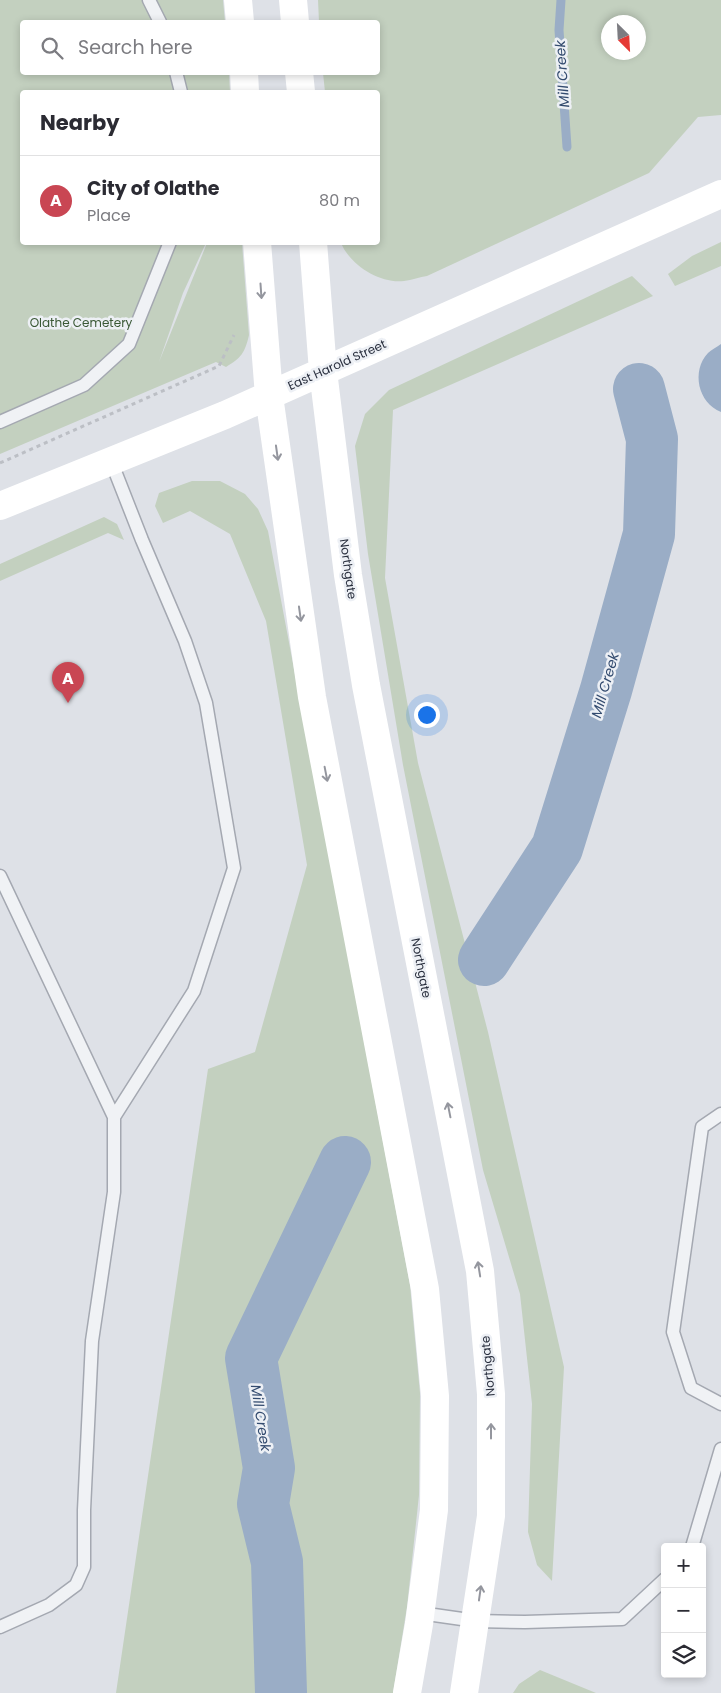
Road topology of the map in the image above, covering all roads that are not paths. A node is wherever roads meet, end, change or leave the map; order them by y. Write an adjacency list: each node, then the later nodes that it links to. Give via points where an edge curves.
1 (149, 0): 4 (lane)
2 (238, 0): 5 (main road)
3 (293, 0): 6 (main road)
4 (159, 20)
5 (240, 20)
6 (295, 20)
7 (177, 75): 10 (lane)
8 (244, 75): 11 (main road)
9 (299, 75): 12 (main road)
10 (180, 90)
11 (245, 90)
12 (301, 90)
13 (721, 194): 17 (main road, East Harold Street)
14 (169, 245): 19 (lane, via 129,344 84,384)
15 (257, 245): 18 (main road, one-way to 18)
16 (313, 245): 17 (main road, Northgate)
17 (324, 371): 18 (main road, East Harold Street); 30 (main road, Northgate, one-way to 17, via 491,1506 491,1394 480,1271 364,676 348,576)
18 (269, 396): 20 (main road, East Harold Street); 29 (main road, one-way to 29, via 312,697 425,1289 435,1396 434,1510)
19 (0, 422)
20 (111, 461): 21 (main road, East Harold Street); 24 (lane, via 185,641 206,703 234,868 194,991)
21 (0, 506)
22 (0, 876): 24 (lane)
23 (721, 1114): 25 (lane, via 702,1127 673,1332 691,1388)
24 (114, 1118): 31 (lane, via 114,1192 92,1341 84,1567 76,1585 50,1605)
25 (721, 1404)
26 (721, 1449): 27 (lane)
27 (693, 1543)
28 (661, 1583): 30 (lane, via 622,1619)
29 (420, 1613): 30 (lane); 32 (main road)
30 (476, 1621): 33 (main road, Northgate)
31 (0, 1627)
32 (407, 1693)
33 (464, 1693)

